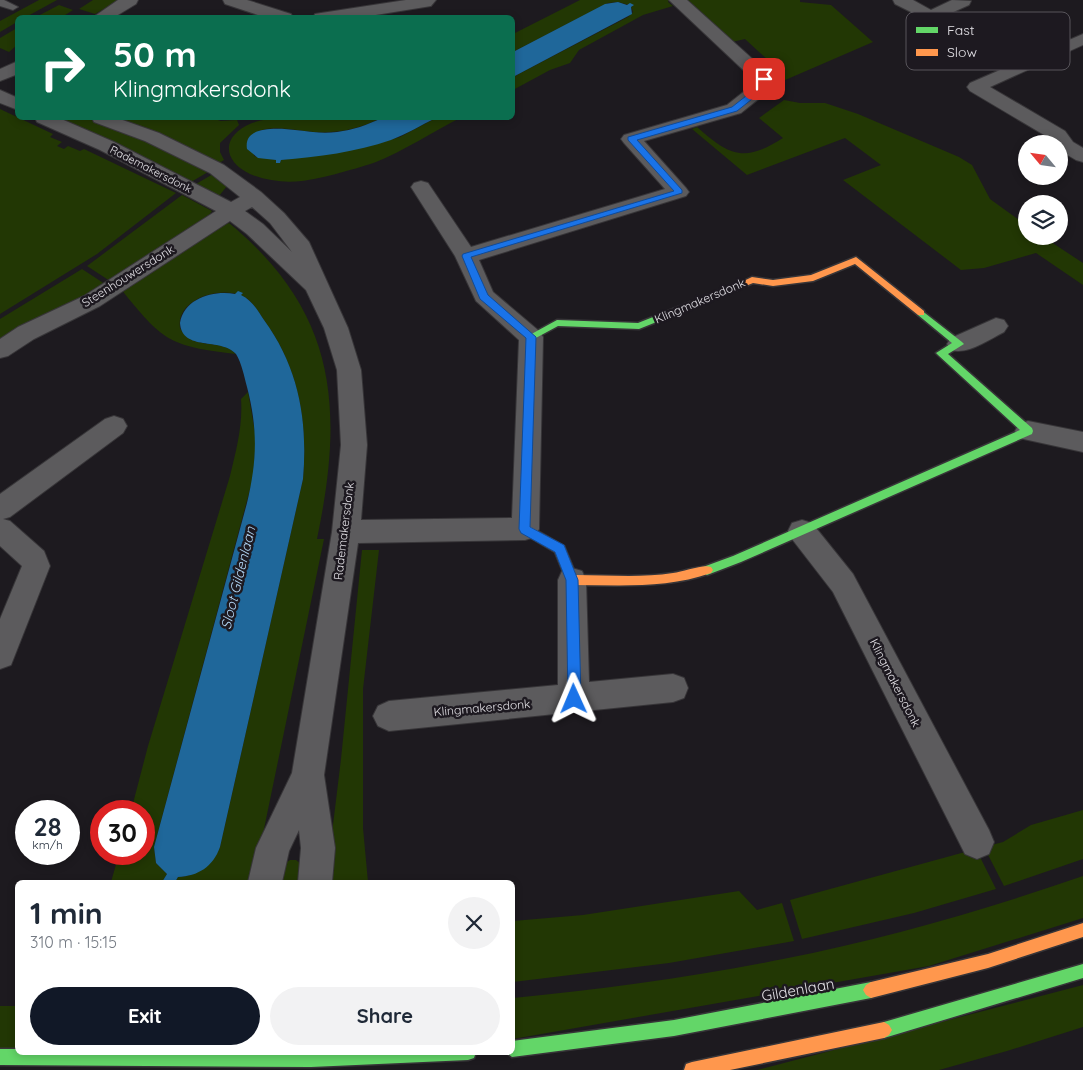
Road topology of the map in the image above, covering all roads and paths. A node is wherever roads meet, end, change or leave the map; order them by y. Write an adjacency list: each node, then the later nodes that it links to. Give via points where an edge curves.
1 (130, 0): 11 (street)
2 (231, 0): 12 (street)
3 (428, 0): 13 (street)
4 (676, 0): 30 (street, via 764,82 760,89 734,109 631,139 679,192)
5 (901, 0): 9 (street)
6 (963, 0): 10 (street)
7 (0, 2): 8 (lane)
8 (13, 6)
9 (922, 12)
10 (940, 12)
11 (105, 15)
12 (277, 15)
13 (340, 15)
14 (1083, 39): 15 (street)
15 (1070, 45)
16 (15, 68): 18 (street)
17 (1012, 70): 25 (street, via 976,86 1058,136)
18 (0, 76)
19 (0, 84): 20 (street)
20 (15, 86)
21 (0, 96): 22 (street)
22 (15, 104)
23 (48, 120): 29 (street, Rademakersdonk, via 123,154)
24 (106, 120): 28 (street, Rademakersdonk, via 183,151 217,169)
25 (1074, 142): 26 (street)
26 (1083, 156)
27 (421, 187): 30 (street)
28 (254, 197): 29 (street, Steenhouwersdonk); 31 (street, Rademakersdonk, via 301,247)
29 (231, 211): 31 (street, Rademakersdonk, via 255,229); 35 (street, Steenhouwersdonk, via 92,301 26,333)
30 (466, 256): 33 (street, via 484,296)
31 (318, 291): 43 (street, Rademakersdonk, via 336,328 349,370 354,445)
32 (996, 326): 34 (street)
33 (531, 337): 34 (street, Klingmakersdonk, via 557,322 639,326 752,280 772,283 813,278 856,260); 41 (street)
34 (959, 344): 37 (street, via 941,353)
35 (0, 350)
36 (114, 426): 39 (street)
37 (1028, 431): 38 (street); 42 (street)
38 (1083, 442)
39 (0, 509)
40 (0, 529): 45 (street, via 34,559 36,566)
41 (525, 529): 43 (street); 44 (street, via 560,549)
42 (802, 531): 44 (street, via 690,576); 50 (street, Klingmakersdonk, via 843,583)
43 (346, 532): 49 (street, Rademakersdonk)
44 (572, 580): 47 (street)
45 (0, 654)
46 (673, 688): 47 (street, Klingmakersdonk)
47 (574, 699): 48 (street, Klingmakersdonk)
48 (389, 716)
49 (308, 775): 51 (street, Rademakersdonk, via 273,848); 52 (street, Rademakersdonk, via 318,848)
50 (977, 842)
51 (265, 880)
52 (315, 880)
53 (1083, 930): 55 (street, Gildenlaan, via 988,961 856,994 674,1028)
54 (1083, 971): 60 (street, via 877,1032)
55 (515, 1049)
56 (409, 1055): 58 (street)
57 (0, 1057): 59 (street)
58 (311, 1060): 59 (street)
59 (218, 1061)
60 (692, 1070)

